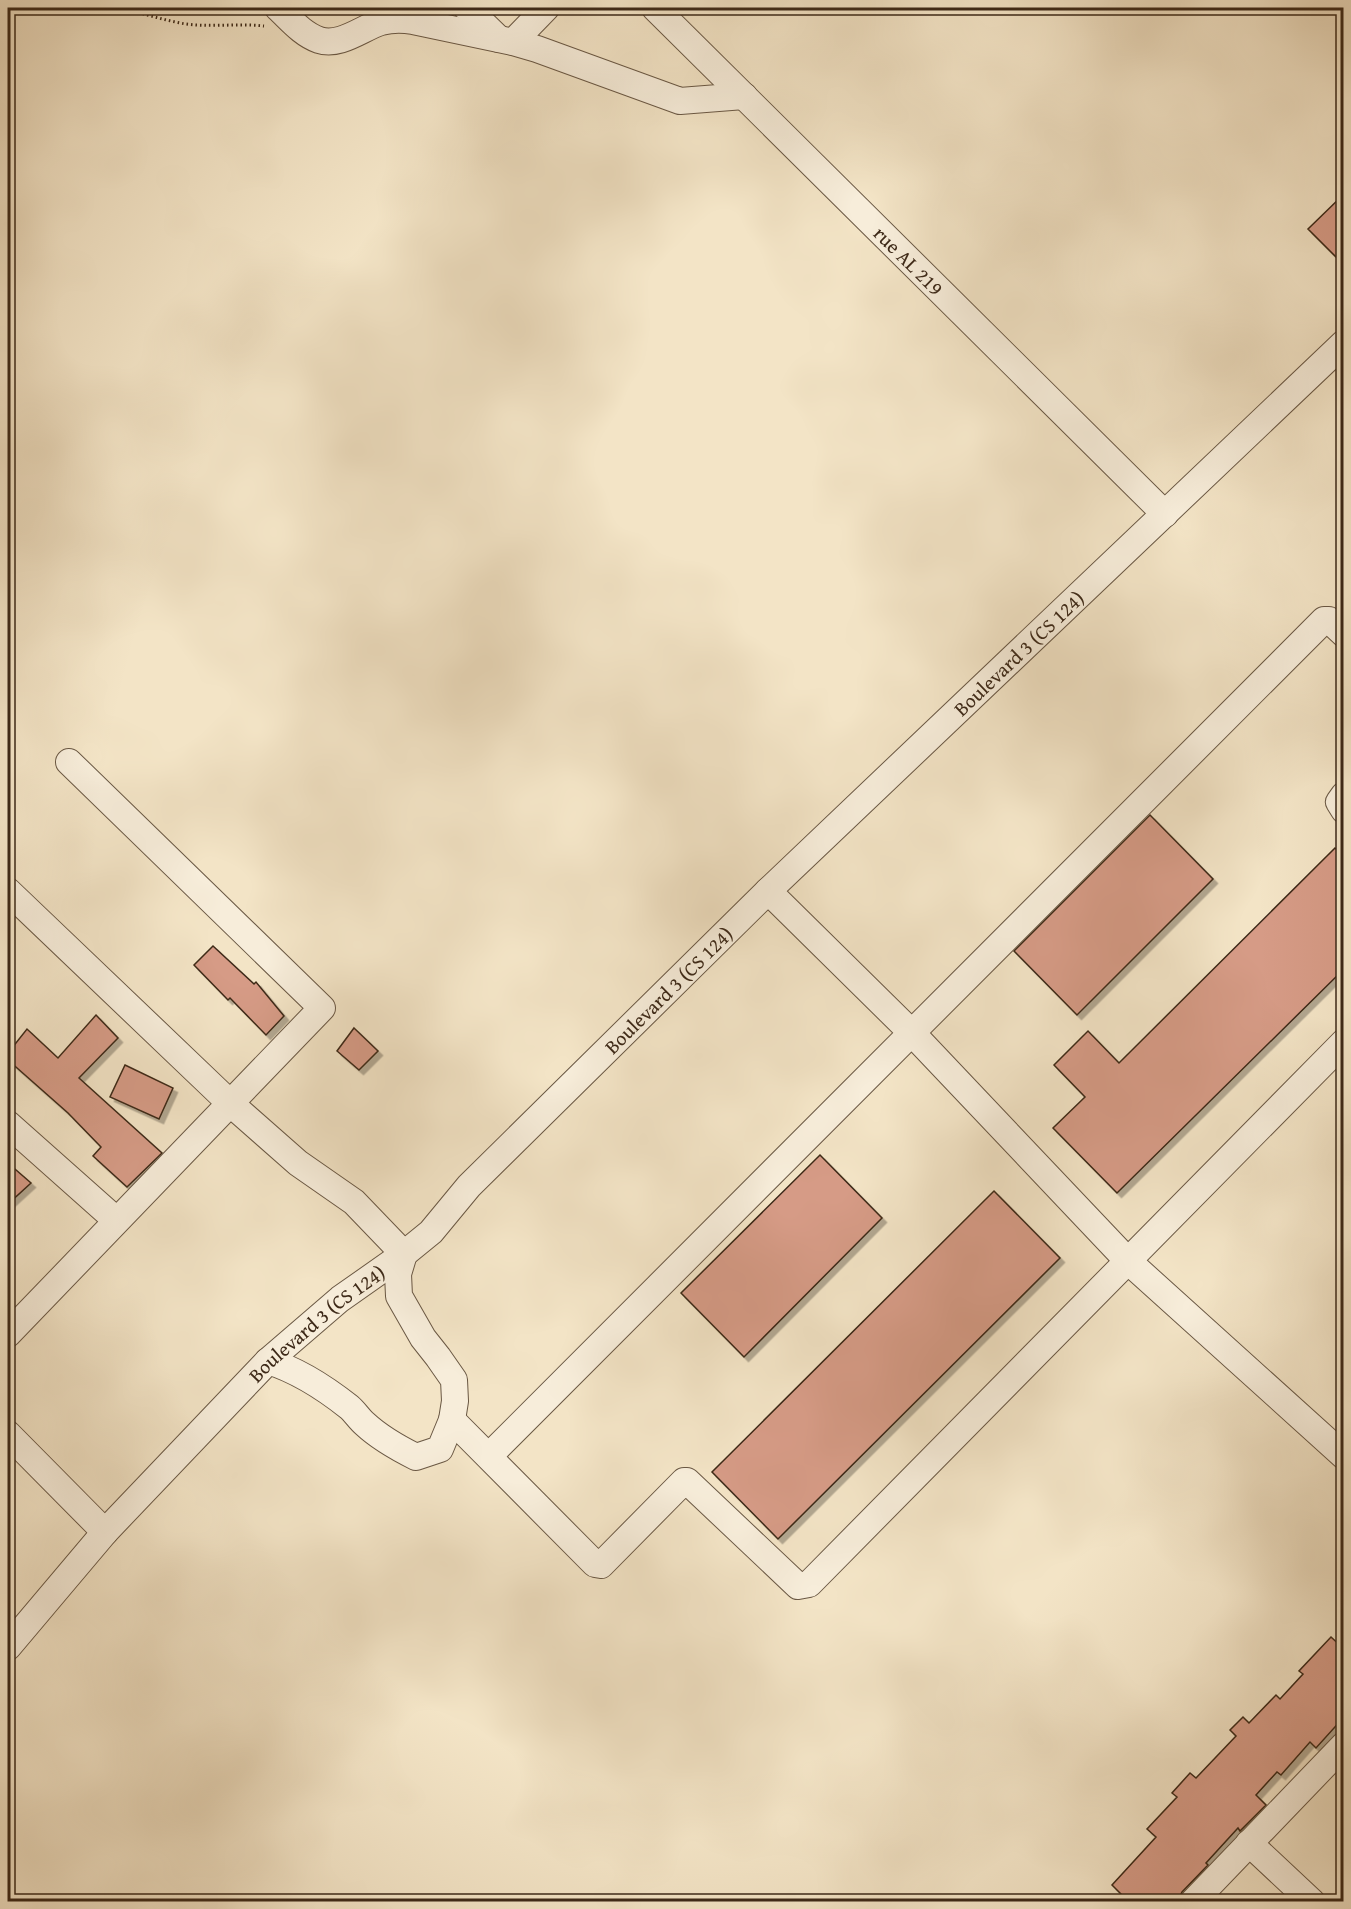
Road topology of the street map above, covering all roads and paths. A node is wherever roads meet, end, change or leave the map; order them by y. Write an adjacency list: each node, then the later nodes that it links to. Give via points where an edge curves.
1 (121, 8): 6 (path, via 181,23)
2 (278, 8): 6 (street)
3 (466, 8): 7 (street)
4 (546, 8): 7 (street)
5 (655, 8): 8 (street, rue AL 219)
6 (301, 30): 7 (street, via 330,41 397,19)
7 (506, 40): 8 (street, via 680,100)
8 (744, 96): 10 (street, rue AL 219)
9 (1344, 343): 10 (street, Boulevard 3 (CS 124))
10 (1165, 514): 16 (street, Boulevard 3 (CS 124))
11 (1344, 634): 17 (street, via 1324,620)
12 (69, 762): 19 (street, via 322,1008)
13 (1344, 795): 14 (street, via 1339,802)
14 (1344, 810)
15 (8, 891): 19 (street)
16 (768, 891): 17 (street); 22 (street, Boulevard 3 (CS 124), via 469,1186 431,1232)
17 (911, 1032): 23 (street); 28 (street)
18 (1344, 1042): 23 (street)
19 (231, 1104): 21 (street); 22 (street, via 298,1162 354,1202)
20 (8, 1124): 21 (street)
21 (116, 1220): 24 (street)
22 (404, 1254): 25 (street, Boulevard 3 (CS 124), via 340,1299); 26 (street, via 398,1274 399,1296 454,1380)
23 (1128, 1261): 28 (street, via 804,1586 798,1586 687,1481 601,1564 595,1563); 29 (street)
24 (8, 1334)
25 (268, 1361): 26 (street, via 287,1367 318,1386 391,1444 416,1457 440,1449); 30 (street, Boulevard 3 (CS 124))
26 (452, 1420): 28 (street)
27 (8, 1434): 30 (street)
28 (489, 1456)
29 (1344, 1456)
30 (105, 1532): 31 (street, Boulevard 3 (CS 124))
31 (8, 1647)
32 (1344, 1745): 33 (street)
33 (1249, 1843): 34 (street); 35 (street)
34 (1193, 1902)
35 (1312, 1902)

